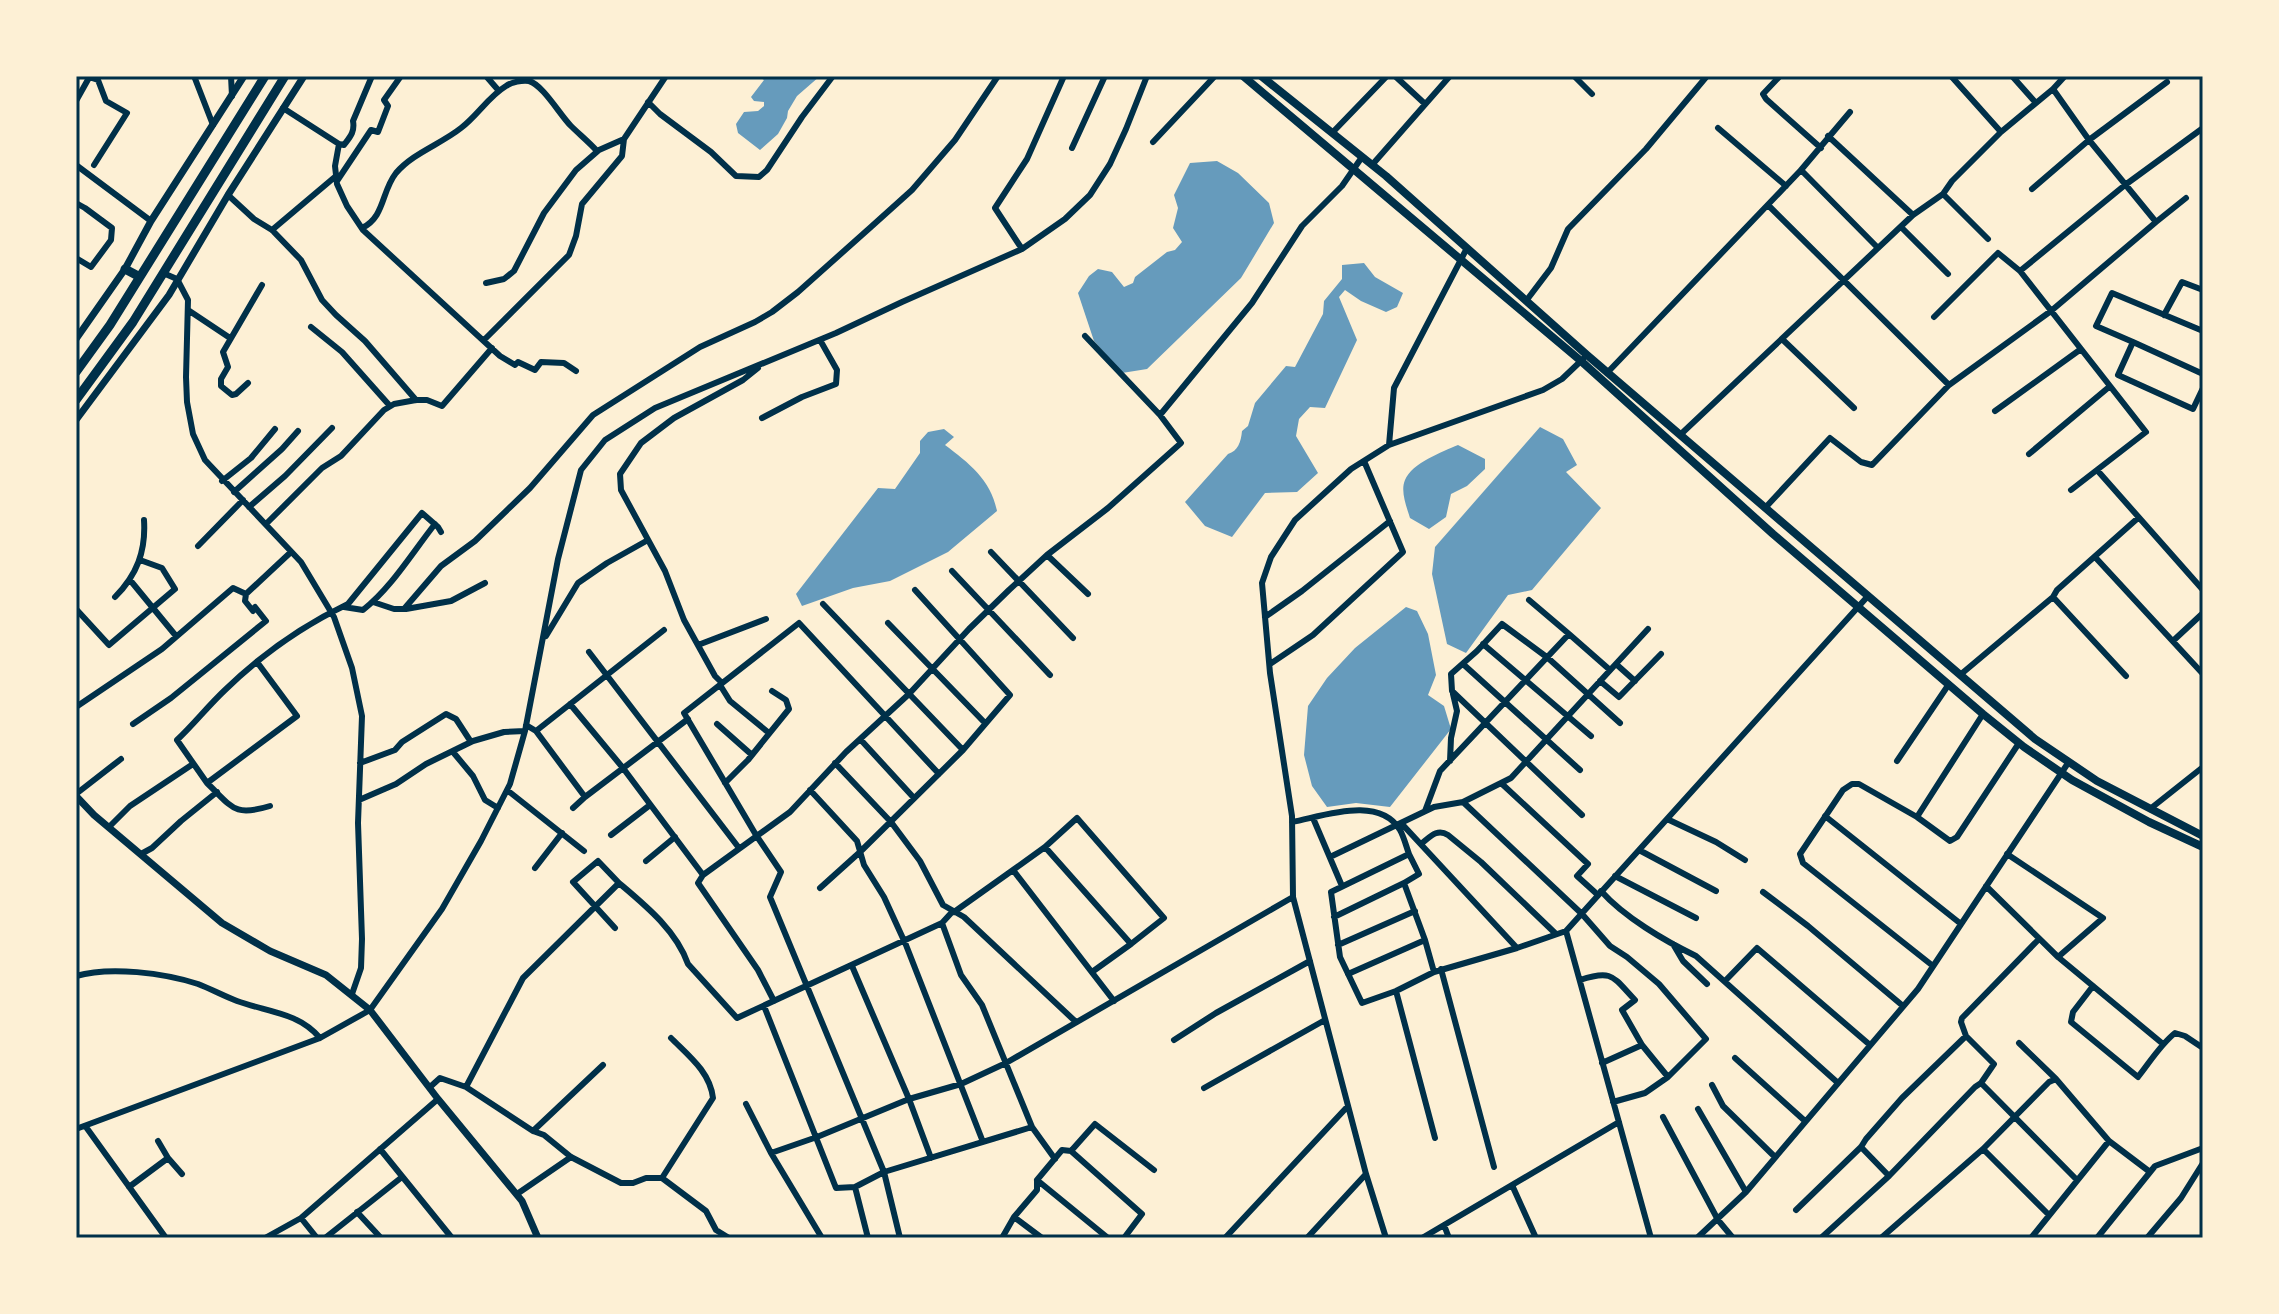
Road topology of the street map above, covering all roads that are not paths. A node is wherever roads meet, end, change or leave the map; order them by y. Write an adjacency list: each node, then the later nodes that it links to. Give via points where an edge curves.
1 (88, 76): 34 (street); 55 (street, via 98,80 106,101 127,113)
2 (194, 76): 40 (street)
3 (231, 76): 33 (street)
4 (244, 76): 33 (street)
5 (265, 76): 84 (highway)
6 (285, 76): 82 (highway)
7 (304, 76): 38 (street)
8 (372, 76): 49 (street, via 353,121 355,128 344,145)
9 (401, 76): 59 (street, via 384,100 388,106 378,132 371,130)
10 (486, 76): 31 (street)
11 (666, 76): 35 (street)
12 (833, 76): 35 (street, via 759,177 736,176)
13 (998, 76): 169 (street, via 955,140 872,226 772,312 700,347 593,415 530,488 441,566)
14 (1064, 76): 77 (street, via 1027,159 995,208)
15 (1105, 76): 50 (street)
16 (1147, 76): 77 (street, via 1110,164 1090,195)
17 (1215, 76): 48 (street)
18 (1243, 76): 57 (main road)
19 (1261, 76): 44 (main road)
20 (1387, 76): 44 (street)
21 (1395, 76): 36 (street)
22 (1450, 76): 36 (street)
23 (1574, 76): 32 (street)
24 (1707, 76): 90 (street, via 1568,229 1551,268)
25 (1780, 76): 51 (street, via 1763,94)
26 (1951, 76): 43 (street)
27 (2012, 76): 37 (street)
28 (2065, 76): 30 (street)
29 (2167, 82): 47 (street)
30 (2053, 89): 37 (street); 47 (street)
31 (499, 91): 52 (street, via 509,84 532,82); 72 (street, via 464,127 398,171 378,215)
32 (1592, 94)
33 (232, 96): 40 (street)
34 (76, 101)
35 (648, 102): 46 (street)
36 (1424, 103): 56 (street)
37 (2036, 103): 43 (street)
38 (283, 108): 49 (street); 64 (street)
39 (1850, 112): 45 (street)
40 (213, 125): 69 (street)
41 (1718, 128): 61 (street)
42 (2203, 128): 60 (street)
43 (2001, 132): 63 (street)
44 (1332, 133): 53 (main road)
45 (1828, 136): 51 (street); 68 (street)
46 (624, 139): 52 (street); 101 (street, via 622,156 582,204 569,255)
47 (2089, 140): 60 (street); 62 (street)
48 (1153, 142)
49 (339, 144): 59 (street)
50 (1072, 148)
51 (1821, 148): 58 (street)
52 (597, 151): 87 (street, via 544,213 514,271)
53 (1362, 157): 56 (main road); 57 (street)
54 (76, 165): 69 (street)
55 (94, 165)
56 (1372, 165): 75 (main road)
57 (1354, 168): 79 (main road); 121 (street, via 1302,226 1252,303)
58 (1801, 170): 61 (street); 76 (street)
59 (336, 178): 72 (street); 73 (street)
60 (2125, 185): 70 (street); 81 (street)
61 (1786, 186): 67 (street)
62 (2032, 189)
63 (1943, 194): 68 (street); 74 (street)
64 (228, 195): 73 (street); 85 (street)
65 (2186, 198): 70 (street)
66 (76, 203): 78 (street, via 112,228 111,240 91,267)
67 (1768, 205): 86 (street); 110 (street)
68 (1913, 215): 71 (street)
69 (151, 221): 80 (street)
70 (2156, 222): 92 (street)
71 (1901, 227): 76 (street); 83 (street)
72 (362, 228): 101 (street)
73 (272, 230): 117 (street, via 301,260 322,300)
74 (1988, 239)
75 (1467, 248): 79 (street); 90 (main road)
76 (1878, 248): 86 (street)
77 (1022, 249): 102 (street)
78 (76, 258)
79 (1461, 259): 106 (main road); 128 (street, via 1394,388)
80 (125, 269): 84 (highway); 99 (street)
81 (2020, 271): 92 (street); 94 (street, via 1998,253)
82 (163, 273): 85 (street); 116 (highway)
83 (1948, 274)
84 (140, 277): 109 (highway)
85 (177, 279): 91 (street); 123 (street)
86 (1845, 280): 100 (street); 113 (street)
87 (486, 283)
88 (262, 285): 98 (street)
89 (2203, 290): 93 (street, via 2182,282)
90 (1526, 301): 106 (main road)
91 (188, 310): 98 (street); 132 (street, via 187,402 193,434)
92 (2051, 311): 105 (street); 113 (street)
93 (2164, 315): 96 (street); 103 (street, via 2112,293 2096,326)
94 (1934, 317)
95 (311, 327): 118 (street, via 342,352)
96 (2203, 331)
97 (1085, 336): 121 (street)
98 (230, 338): 112 (street, via 223,352 228,367 221,386 232,395)
99 (76, 339)
100 (1782, 339): 119 (street); 127 (street)
101 (484, 340): 104 (street)
102 (820, 340): 107 (street); 122 (street, via 837,370 836,384)
103 (2133, 342): 111 (street); 115 (street, via 2118,375 2193,409)
104 (492, 348): 108 (street, via 515,365 535,370 541,362 564,363); 117 (street, via 442,406)
105 (2081, 349): 114 (street); 120 (street)
106 (1584, 358): 110 (main road); 128 (street, via 1543,390); 165 (main road, via 1773,534)
107 (767, 361): 144 (street, via 641,443 620,474 621,490); 183 (street, via 655,408 605,440 581,470)
108 (576, 371)
109 (76, 372)
110 (1607, 373): 127 (main road)
111 (2203, 374)
112 (248, 383)
113 (1949, 385): 137 (street, via 1872,465 1830,438)
114 (2109, 387): 129 (street); 131 (street, via 2146,432)
115 (2203, 388)
116 (76, 400)
117 (416, 400): 118 (street)
118 (390, 406): 141 (street)
119 (1854, 408)
120 (1995, 411)
121 (1160, 415): 148 (street, via 1181,443)
122 (762, 418)
123 (76, 420)
124 (332, 428): 136 (street)
125 (275, 429): 132 (street)
126 (298, 431): 134 (street)
127 (1680, 435): 137 (main road)
128 (1389, 445): 130 (street)
129 (2029, 454)
130 (1364, 461): 140 (street); 173 (street, via 1295,520 1271,557 1262,583)
131 (2097, 470): 133 (street); 138 (street)
132 (222, 481): 134 (street)
133 (2071, 490)
134 (234, 492): 135 (street)
135 (243, 500): 136 (street); 145 (street)
136 (249, 507): 141 (street)
137 (1765, 508): 159 (main road)
138 (2138, 518): 149 (street); 156 (street)
139 (144, 520): 150 (street)
140 (1390, 521): 173 (street); 190 (street, via 1403,552 1313,635)
141 (266, 524): 146 (street)
142 (435, 524): 143 (street); 163 (street); 166 (street, via 422,513)
143 (441, 532)
144 (648, 540): 183 (street, via 578,583); 185 (street)
145 (198, 546)
146 (291, 552): 157 (street); 171 (street)
147 (991, 552): 153 (street)
148 (1047, 555): 153 (street); 158 (street)
149 (2095, 557): 161 (street); 182 (street)
150 (140, 560): 152 (street); 167 (street, via 162,568 175,589)
151 (952, 571): 170 (street)
152 (130, 580): 160 (street); 167 (street)
153 (1019, 581): 170 (street); 180 (street)
154 (485, 583): 169 (street, via 451,601)
155 (915, 590): 181 (street)
156 (2203, 590)
157 (246, 594): 179 (street, via 233,588); 218 (street, via 245,601 266,621)
158 (1088, 594)
159 (1868, 596): 165 (street); 198 (main road)
160 (115, 597)
161 (2053, 597): 198 (street); 199 (street)
162 (1529, 600): 178 (street)
163 (373, 602): 166 (street, via 363,610); 169 (street)
164 (823, 604): 207 (street)
165 (1859, 606): 204 (main road); 267 (street)
166 (343, 607): 171 (street)
167 (153, 608): 168 (street, via 109,645); 179 (street)
168 (76, 609)
169 (404, 609)
170 (989, 610): 181 (street); 197 (street)
171 (331, 612): 189 (street); 237 (street, via 352,668 362,716)
172 (2203, 613): 182 (street)
173 (1265, 617): 190 (street)
174 (766, 619): 185 (street)
175 (888, 623): 193 (street)
176 (1648, 629): 192 (street)
177 (664, 630): 196 (street)
178 (1569, 634): 188 (street); 194 (street)
179 (176, 636): 211 (street)
180 (1073, 638)
181 (960, 639): 193 (street); 216 (street, via 1010,695)
182 (2174, 640): 195 (street)
183 (542, 644): 221 (street)
184 (1483, 644): 188 (street, via 1502,624); 191 (street); 200 (street)
185 (698, 645): 203 (street)
186 (589, 652): 196 (street)
187 (1661, 654): 202 (street)
188 (1548, 658): 200 (street); 208 (street)
189 (257, 662): 240 (street, via 177,740); 246 (street, via 297,716)
190 (1270, 664): 269 (street)
191 (1463, 664): 206 (street, via 1451,674); 209 (street)
192 (1616, 664): 194 (street); 202 (street)
193 (932, 669): 207 (street); 216 (street)
194 (1610, 670): 201 (street)
195 (2203, 674)
196 (606, 675): 210 (street); 228 (street)
197 (1050, 675)
198 (1960, 675): 239 (main road)
199 (2126, 676)
200 (1527, 680): 209 (street); 213 (street)
201 (1600, 681): 202 (street, via 1619,697); 208 (street)
202 (1635, 681)
203 (721, 684): 214 (street, via 799,623); 215 (street, via 684,713); 223 (street, via 730,701)
204 (1949, 684): 212 (main road); 235 (street)
205 (772, 691): 223 (street, via 789,709)
206 (1452, 691): 220 (street); 234 (street, via 1457,711)
207 (909, 694): 214 (street); 230 (street)
208 (1588, 694): 213 (street); 217 (street)
209 (1506, 702): 220 (street); 226 (street)
210 (570, 704): 222 (street); 242 (street)
211 (76, 707)
212 (1983, 714): 229 (main road); 265 (street)
213 (1568, 715): 224 (street); 226 (street)
214 (884, 717): 225 (street); 245 (street)
215 (688, 719): 228 (street); 247 (street)
216 (985, 723): 230 (street)
217 (1620, 723)
218 (133, 724)
219 (717, 724): 232 (street)
220 (1485, 724): 234 (street); 236 (street)
221 (525, 728): 222 (street); 227 (street); 249 (street)
222 (536, 731): 253 (street)
223 (769, 733): 232 (street)
224 (1591, 736)
225 (860, 739): 238 (street); 254 (street)
226 (1546, 739): 236 (street); 243 (street)
227 (471, 742): 231 (street); 237 (street, via 456,719 446,714 395,750)
228 (657, 743): 242 (street); 280 (street)
229 (2019, 743): 244 (main road); 265 (street, via 1957,837 1950,841)
230 (963, 750): 245 (street)
231 (453, 752): 255 (street); 259 (street, via 485,800)
232 (752, 755): 247 (street)
233 (121, 759): 252 (street)
234 (1450, 761): 262 (street, via 1440,771)
235 (1897, 761)
236 (1526, 762): 248 (street); 263 (street)
237 (360, 763): 255 (street)
238 (835, 763): 250 (street); 268 (street)
239 (2068, 763): 244 (street); 261 (main road)
240 (193, 764): 246 (street); 271 (street, via 130,806)
241 (2203, 767): 261 (street)
242 (623, 768): 253 (street); 257 (street)
243 (1580, 770)
244 (2061, 772): 279 (main road); 286 (street)
245 (939, 774): 254 (street)
246 (207, 783): 251 (street)
247 (725, 783): 274 (street)
248 (1501, 783): 256 (street); 301 (street, via 1588,864 1577,876)
249 (507, 790): 259 (street); 272 (street)
250 (810, 790): 274 (street, via 790,812); 283 (street, via 857,841)
251 (217, 792): 258 (street, via 248,813); 284 (street)
252 (76, 795): 271 (street)
253 (585, 797): 260 (street)
254 (914, 798): 268 (street)
255 (359, 800): 335 (street, via 361,968)
256 (1463, 802): 262 (street); 306 (street)
257 (650, 805): 273 (street); 276 (street)
258 (270, 806)
259 (498, 808): 340 (street, via 442,909)
260 (573, 808)
261 (2149, 810): 275 (main road)
262 (1425, 811): 270 (street)
263 (1582, 815)
264 (1825, 816): 265 (street, via 1843,790 1859,784); 310 (street); 324 (street, via 1800,854 1803,863)
265 (1917, 817)
266 (1313, 818): 269 (street); 270 (street, via 1365,809); 287 (street)
267 (1667, 819): 281 (street); 288 (street)
268 (891, 822): 283 (street); 304 (street, via 943,905)
269 (1292, 822): 302 (street)
270 (1399, 825): 277 (street); 285 (street); 287 (street)
271 (109, 827): 284 (street)
272 (562, 833): 282 (street); 290 (street)
273 (611, 835)
274 (756, 835): 280 (street); 333 (street, via 781,872 770,897)
275 (2203, 836)
276 (675, 837): 289 (street); 292 (street)
277 (1421, 844): 313 (street, via 1438,831 1448,835); 320 (street)
278 (1045, 847): 291 (street); 317 (street); 317 (street, via 1077,818 1164,918)
279 (2203, 847)
280 (739, 848): 292 (street)
281 (1639, 850): 293 (street); 299 (street)
282 (584, 851)
283 (860, 852): 298 (street); 316 (street)
284 (141, 854): 335 (street, via 222,923 326,975)
285 (1409, 854): 295 (street, via 1419,874); 296 (street)
286 (2007, 854): 297 (street); 321 (street, via 2103,918)
287 (1330, 857): 296 (street)
288 (1745, 860)
289 (646, 861)
290 (535, 868)
291 (1013, 870): 304 (street); 326 (street)
292 (703, 875): 336 (street, via 698,883)
293 (1615, 876): 301 (street); 308 (street)
294 (619, 883): 303 (street); 303 (street, via 598,861 573,882); 338 (street, via 655,915 688,964 737,1018)
295 (1404, 883): 305 (street); 307 (street)
296 (1342, 886): 307 (street, via 1331,892)
297 (1986, 886): 310 (street); 314 (street)
298 (820, 888)
299 (1716, 891)
300 (1763, 892): 339 (street)
301 (1600, 893): 306 (street); 318 (street)
302 (1293, 897): 322 (street); 337 (street)
303 (596, 906): 311 (street); 363 (street, via 523,978)
304 (954, 911): 309 (street); 342 (street)
305 (1415, 911): 315 (street); 319 (street)
306 (1582, 914): 312 (street); 356 (street, via 1610,946 1659,984 1706,1039)
307 (1334, 917): 319 (street)
308 (1696, 918)
309 (942, 923): 316 (street); 353 (street, via 961,975 982,1005)
310 (1961, 924): 324 (street)
311 (615, 928)
312 (1566, 931): 313 (street); 329 (street)
313 (1556, 934): 320 (street)
314 (2039, 939): 321 (street); 343 (street, via 1962,1018)
315 (1425, 940): 325 (street); 327 (street)
316 (904, 941): 323 (street); 360 (street)
317 (1131, 944): 326 (street)
318 (1673, 944): 330 (street); 331 (street)
319 (1338, 945): 327 (street)
320 (1517, 948): 325 (street)
321 (2058, 957): 332 (street)
322 (1310, 961): 341 (street); 346 (street)
323 (852, 966): 333 (street); 366 (street)
324 (1933, 966): 339 (street)
325 (1437, 970): 334 (street); 397 (street)
326 (1092, 972): 337 (street)
327 (1348, 974): 334 (street, via 1362,1003)
328 (76, 976): 344 (street, via 121,972 197,984 287,1014)
329 (1580, 980): 349 (street, via 1606,974 1635,1000 1622,1010); 354 (street)
330 (1725, 981): 350 (street, via 1757,948); 358 (street)
331 (1707, 984)
332 (2093, 986): 348 (street); 348 (street, via 2071,1022 2138,1077)
333 (808, 987): 336 (street); 373 (street)
334 (1396, 991): 381 (street)
335 (352, 994): 340 (street)
336 (774, 1001): 338 (street)
337 (1114, 1001): 342 (street)
338 (764, 1006): 380 (street)
339 (1903, 1006): 350 (street)
340 (370, 1010): 344 (street); 362 (street)
341 (1325, 1020): 364 (street); 369 (street)
342 (1076, 1022): 353 (street)
343 (1966, 1036): 359 (street, via 1994,1064); 385 (street)
344 (320, 1038): 376 (street)
345 (671, 1038): 405 (street, via 704,1071 713,1098)
346 (1174, 1040)
347 (2019, 1043): 357 (street)
348 (2163, 1044): 351 (street, via 2175,1033)
349 (1642, 1045): 354 (street); 356 (street)
350 (1870, 1045): 358 (street)
351 (2203, 1048)
352 (1735, 1058): 374 (street)
353 (1006, 1063): 360 (street); 377 (street)
354 (1602, 1063): 367 (street)
355 (603, 1065): 379 (street)
356 (1668, 1077): 367 (street, via 1645,1093)
357 (2056, 1079): 371 (street); 383 (street)
358 (1838, 1083): 374 (street)
359 (1981, 1083): 371 (street); 403 (street)
360 (961, 1084): 366 (street); 384 (street)
361 (1712, 1085): 392 (street, via 1723,1106)
362 (430, 1087): 363 (street, via 440,1078); 365 (street)
363 (466, 1087): 379 (street)
364 (1204, 1088)
365 (438, 1099): 387 (street); 412 (street)
366 (909, 1099): 373 (street); 394 (street)
367 (1613, 1102): 375 (street)
368 (746, 1104): 390 (street)
369 (1348, 1106): 402 (street); 436 (street)
370 (1698, 1109): 411 (street)
371 (2015, 1116): 388 (street); 407 (street)
372 (1663, 1117): 418 (street)
373 (862, 1119): 380 (street); 399 (street)
374 (1805, 1121): 392 (street)
375 (1619, 1122): 408 (street); 441 (street)
376 (86, 1127): 378 (street); 409 (street)
377 (1032, 1127): 384 (street); 395 (street)
378 (76, 1129)
379 (533, 1131): 391 (street)
380 (817, 1137): 390 (street); 410 (street, via 836,1188)
381 (1435, 1138)
382 (158, 1141): 393 (street)
383 (2109, 1141): 400 (street); 407 (street)
384 (983, 1142): 394 (street)
385 (1861, 1147): 403 (street); 413 (street)
386 (2203, 1148): 400 (street)
387 (380, 1149): 404 (street); 417 (street)
388 (1983, 1149): 415 (street); 445 (street)
389 (1071, 1151): 395 (street, via 1062,1150); 398 (street, via 1095,1124); 435 (street, via 1142,1214)
390 (771, 1153): 429 (street)
391 (571, 1157): 405 (street, via 621,1183); 412 (street)
392 (1775, 1157): 411 (street)
393 (168, 1158): 401 (street); 409 (street)
394 (931, 1158): 399 (street)
395 (1055, 1159): 406 (street)
396 (2203, 1163): 448 (street)
397 (1494, 1167)
398 (1154, 1170)
399 (884, 1172): 410 (street); 431 (street)
400 (2150, 1172): 447 (street)
401 (182, 1174)
402 (1366, 1174): 420 (street); 437 (street)
403 (1889, 1176): 444 (street)
404 (402, 1177): 414 (street); 426 (street)
405 (662, 1178): 428 (street, via 706,1211 716,1230)
406 (1037, 1180): 416 (street, via 1037,1190); 434 (street)
407 (2077, 1180): 415 (street)
408 (1512, 1185): 419 (street); 440 (street)
409 (129, 1187): 421 (street)
410 (855, 1187): 430 (street)
411 (1746, 1192): 418 (street)
412 (517, 1194): 427 (street)
413 (1796, 1210)
414 (357, 1212): 424 (street); 425 (street)
415 (2049, 1215): 446 (street)
416 (1014, 1217): 432 (street); 433 (street)
417 (301, 1218): 422 (street); 423 (street)
418 (1718, 1220): 442 (street); 443 (street)
419 (1444, 1225): 438 (street); 439 (street)
420 (1384, 1237)
421 (166, 1238)
422 (265, 1238)
423 (317, 1238)
424 (325, 1238)
425 (381, 1238)
426 (452, 1238)
427 (538, 1238)
428 (729, 1238)
429 (822, 1238)
430 (868, 1238)
431 (900, 1238)
432 (1002, 1238)
433 (1042, 1238)
434 (1108, 1238)
435 (1124, 1238)
436 (1225, 1238)
437 (1307, 1238)
438 (1422, 1238)
439 (1449, 1238)
440 (1536, 1238)
441 (1651, 1238)
442 (1697, 1238)
443 (1733, 1238)
444 (1821, 1238)
445 (1881, 1238)
446 (2031, 1238)
447 (2097, 1238)
448 (2147, 1238)

